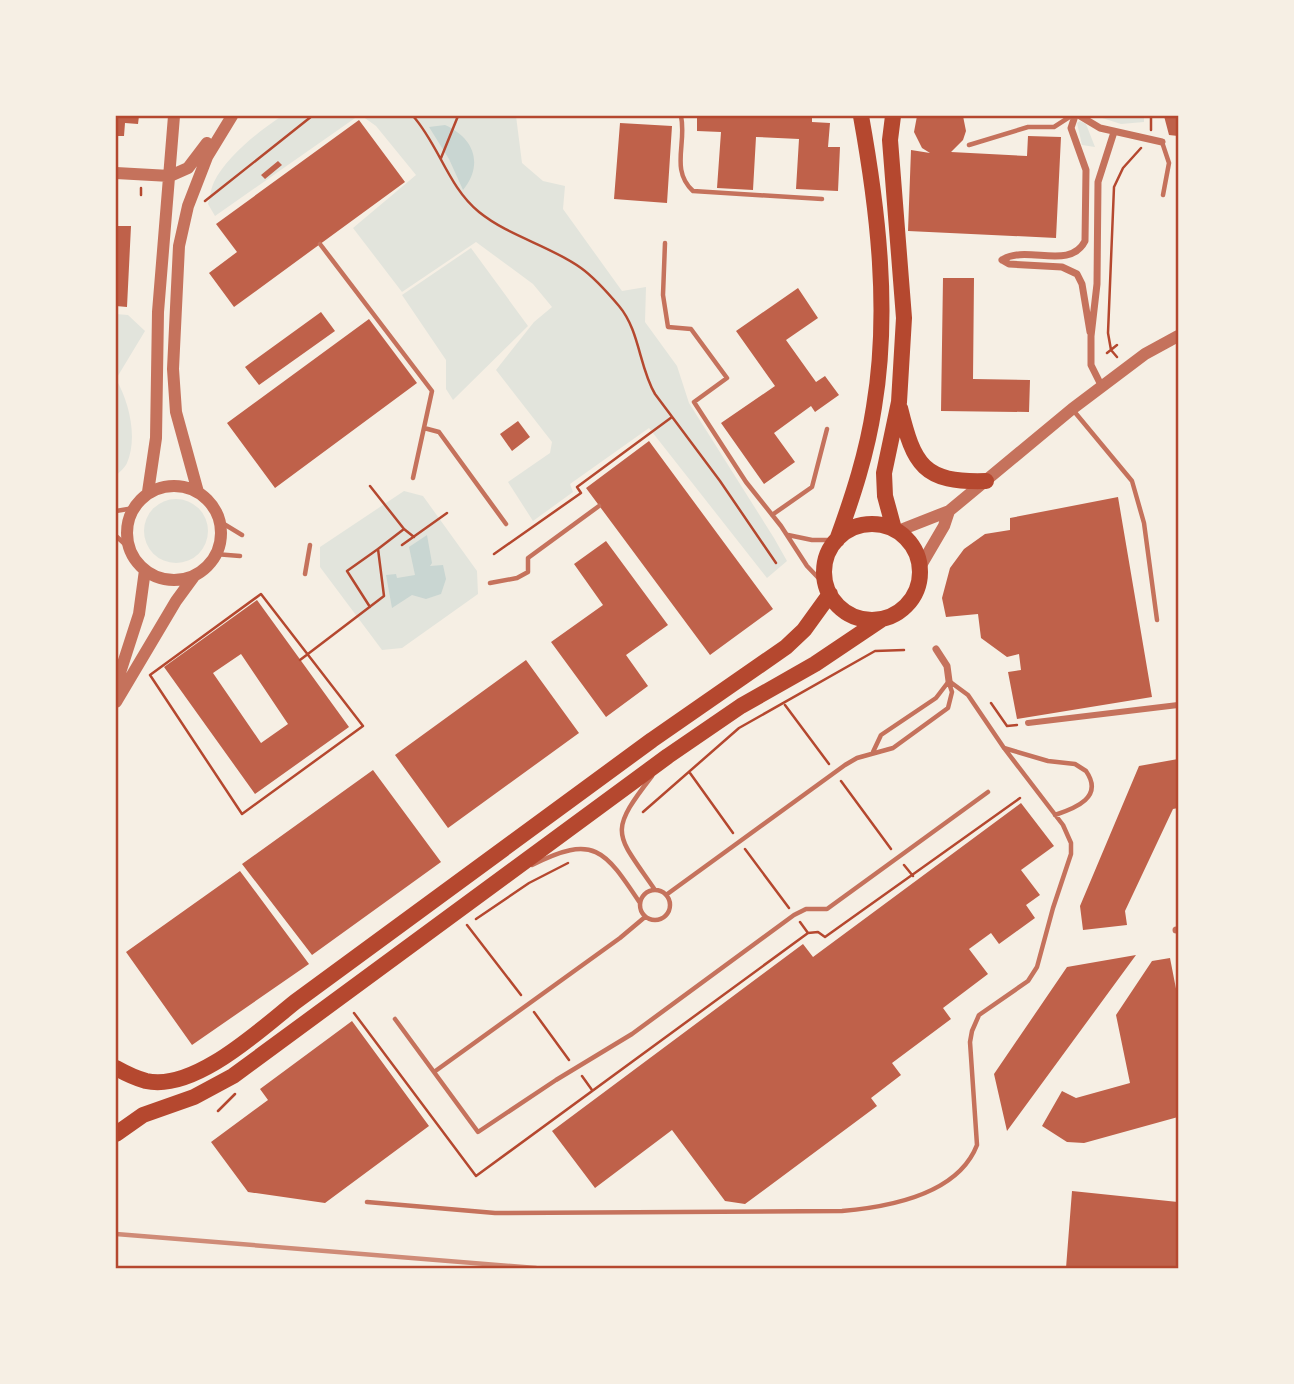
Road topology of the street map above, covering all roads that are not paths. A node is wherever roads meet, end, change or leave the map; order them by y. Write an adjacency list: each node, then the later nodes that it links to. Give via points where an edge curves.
1 (174, 116): 11 (street)
2 (231, 116): 11 (street, via 188,168); 26 (street, via 207,157 178,247 173,369 176,412)
3 (681, 116): 13 (lane, via 681,172 693,191)
4 (861, 116): 38 (main road, via 878,242 881,334 870,430)
5 (893, 116): 19 (main road, via 890,140 904,317)
6 (1075, 116): 7 (street); 9 (lane, via 1054,127 1028,127); 16 (street, via 1071,128 1086,170 1086,241 1073,254 1009,255 1002,260 1062,267 1077,274)
7 (1114, 132): 8 (street); 16 (street, via 1098,182 1097,284)
8 (1162, 142): 12 (lane, via 1169,163)
9 (969, 145)
10 (116, 173): 11 (street)
11 (170, 176): 25 (street, via 158,312 156,438)
12 (1163, 194)
13 (822, 199)
14 (666, 243): 31 (lane, via 663,295 668,327 691,329 727,378 694,402)
15 (320, 244): 21 (lane, via 432,391)
16 (1091, 336): 18 (street, via 1091,365)
17 (1178, 336): 18 (street)
18 (1102, 387): 20 (street)
19 (899, 402): 24 (main road, via 914,454 925,468 944,478); 34 (main road, via 884,472 885,496)
20 (1072, 409): 24 (street); 50 (lane, via 1132,481 1144,523)
21 (424, 428): 23 (lane); 33 (lane, via 439,432)
22 (827, 429): 31 (lane, via 813,487)
23 (413, 478)
24 (986, 481): 30 (street)
25 (148, 492): 26 (street, via 174,485); 28 (street)
26 (198, 492): 32 (street, via 210,502)
27 (600, 506): 47 (lane, via 528,558 528,572 517,579)
28 (134, 508): 29 (lane); 40 (street, via 127,537)
29 (116, 511)
30 (949, 511): 34 (street); 43 (street)
31 (772, 515): 36 (lane)
32 (219, 521): 35 (lane); 41 (street, via 221,534)
33 (506, 524)
34 (896, 530): 38 (main road, via 865,525); 43 (main road, via 914,548)
35 (242, 535)
36 (788, 535): 38 (lane); 48 (lane)
37 (116, 536): 40 (lane)
38 (837, 540): 48 (main road, via 824,570)
39 (310, 545): 45 (lane)
40 (130, 548): 44 (street)
41 (215, 554): 42 (lane); 46 (street)
42 (240, 556)
43 (920, 567): 49 (main road, via 913,597 900,611)
44 (145, 570): 46 (street, via 169,579); 53 (street, via 139,614 118,679)
45 (305, 574)
46 (195, 575): 53 (street)
47 (490, 583)
48 (828, 591): 49 (main road, via 849,614); 67 (main road, via 804,630 786,646 241,1045 174,1081 145,1081)
49 (882, 619): 58 (main road)
50 (1157, 620)
51 (936, 649): 52 (street)
52 (949, 681): 56 (lane, via 968,695); 57 (lane, via 936,698 881,735); 57 (lane, via 948,708 893,748)
53 (116, 703)
54 (1178, 705): 55 (street)
55 (1028, 723)
56 (1004, 748): 60 (lane); 60 (lane, via 1075,764 1086,771 1091,781 1088,797 1075,809)
57 (873, 753): 63 (lane, via 835,772)
58 (668, 755): 61 (main road); 62 (lane, via 627,808 621,831 623,843)
59 (988, 792): 68 (lane, via 827,909 806,909 794,915 640,1028 478,1132)
60 (1055, 815): 70 (lane, via 1068,833 1071,854 1041,958 1028,981 986,1008 975,1022 970,1042 977,1145 967,1164 944,1183 890,1206 802,1213 495,1213)
61 (492, 884): 64 (lane, via 557,852 579,848 607,859); 69 (main road, via 233,1076 194,1097 143,1115)
62 (655, 890): 63 (lane); 64 (lane)
63 (666, 895): 65 (lane, via 670,903 665,915 653,920)
64 (640, 902): 65 (lane)
65 (645, 917): 68 (lane)
66 (395, 1019): 68 (lane)
67 (116, 1068)
68 (434, 1072)
69 (116, 1134)
70 (367, 1202)

